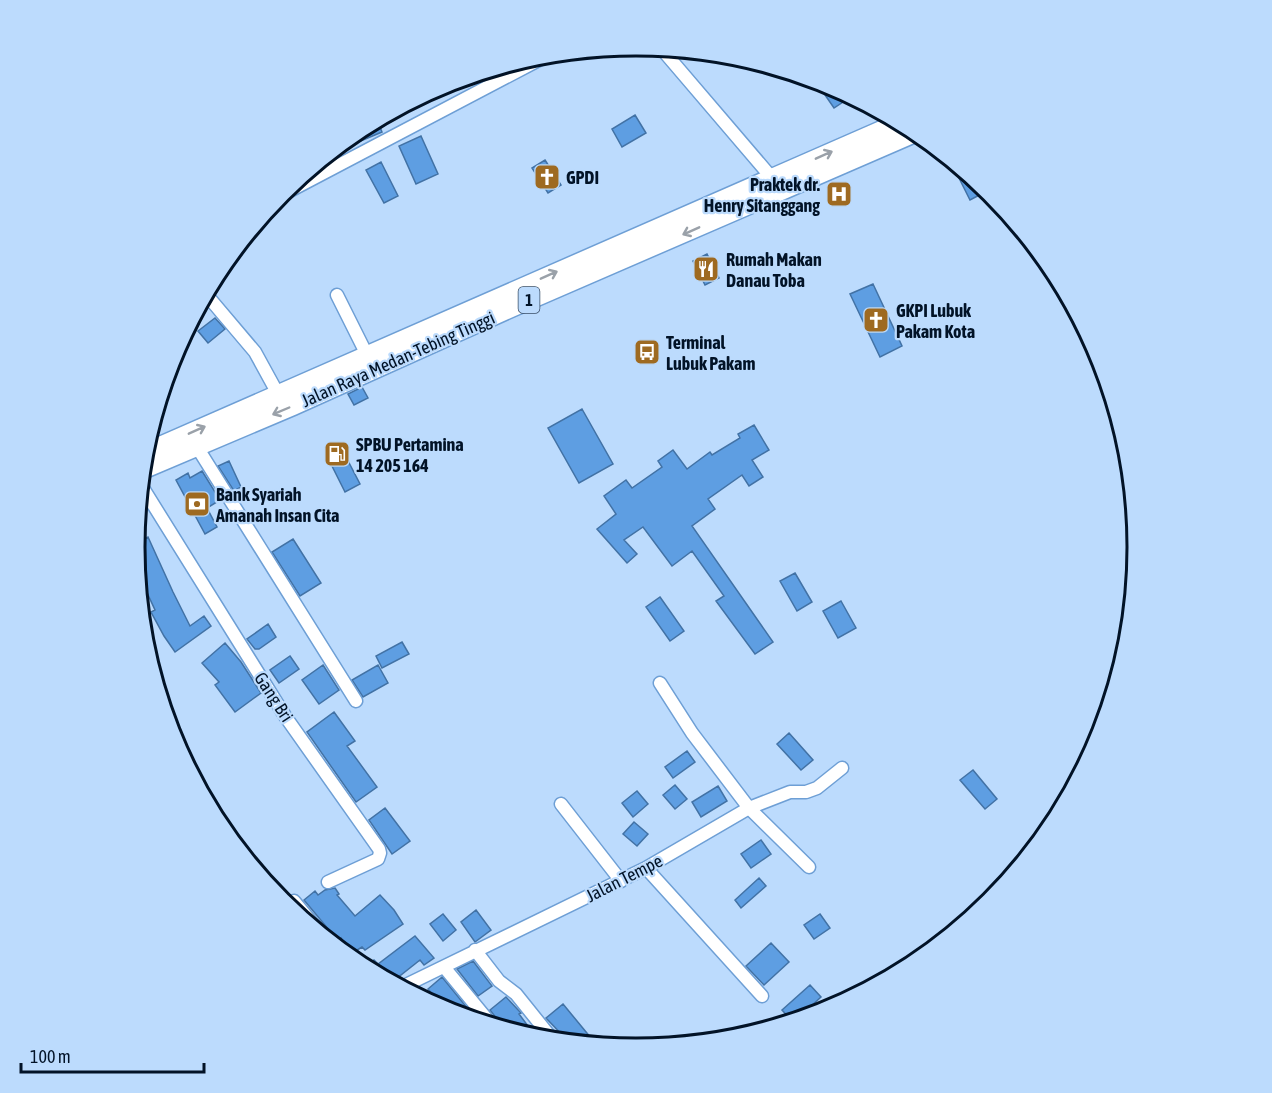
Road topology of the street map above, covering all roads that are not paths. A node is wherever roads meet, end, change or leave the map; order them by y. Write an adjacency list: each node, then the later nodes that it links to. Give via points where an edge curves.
1 (669, 57): 6 (street)
2 (521, 69): 7 (street)
3 (892, 127): 5 (highway, Jalan Raya Medan-Tebing Tinggi / 1)
4 (905, 135): 5 (highway, Jalan Raya Medan-Tebing Tinggi / 1)
5 (855, 150): 6 (highway, Jalan Raya Medan-Tebing Tinggi / 1, one-way to 5); 8 (highway, Jalan Raya Medan-Tebing Tinggi / 1, one-way to 8)
6 (772, 178): 8 (highway, Jalan Raya Medan-Tebing Tinggi / 1)
7 (307, 182)
8 (636, 246): 11 (highway, Jalan Raya Medan-Tebing Tinggi / 1)
9 (337, 295): 12 (street)
10 (212, 300): 13 (street, via 255,352)
11 (508, 301): 12 (highway, Jalan Raya Medan-Tebing Tinggi / 1); 14 (highway, Jalan Raya Medan-Tebing Tinggi / 1, one-way to 14)
12 (366, 355): 13 (highway, Jalan Raya Medan-Tebing Tinggi / 1)
13 (278, 394): 15 (highway, Jalan Raya Medan-Tebing Tinggi / 1, one-way to 13)
14 (197, 447): 16 (highway, Jalan Raya Medan-Tebing Tinggi / 1); 19 (street)
15 (155, 448)
16 (152, 466)
17 (148, 496): 26 (street, Gang Bri, via 283,712 379,849 378,859)
18 (660, 683): 22 (street, via 692,734)
19 (356, 700)
20 (842, 768): 22 (street, Jalan Tempe, via 811,791 790,792)
21 (561, 804): 25 (street)
22 (749, 808): 23 (street); 24 (street, Jalan Tempe)
23 (809, 867)
24 (646, 868): 25 (street, Jalan Tempe); 30 (street)
25 (621, 881): 27 (street, Jalan Tempe)
26 (328, 882)
27 (475, 950): 28 (street, Jalan Tempe); 32 (street)
28 (444, 967): 29 (street, Jalan Tempe); 31 (street)
29 (411, 983)
30 (762, 996)
31 (481, 1012)
32 (544, 1029)

